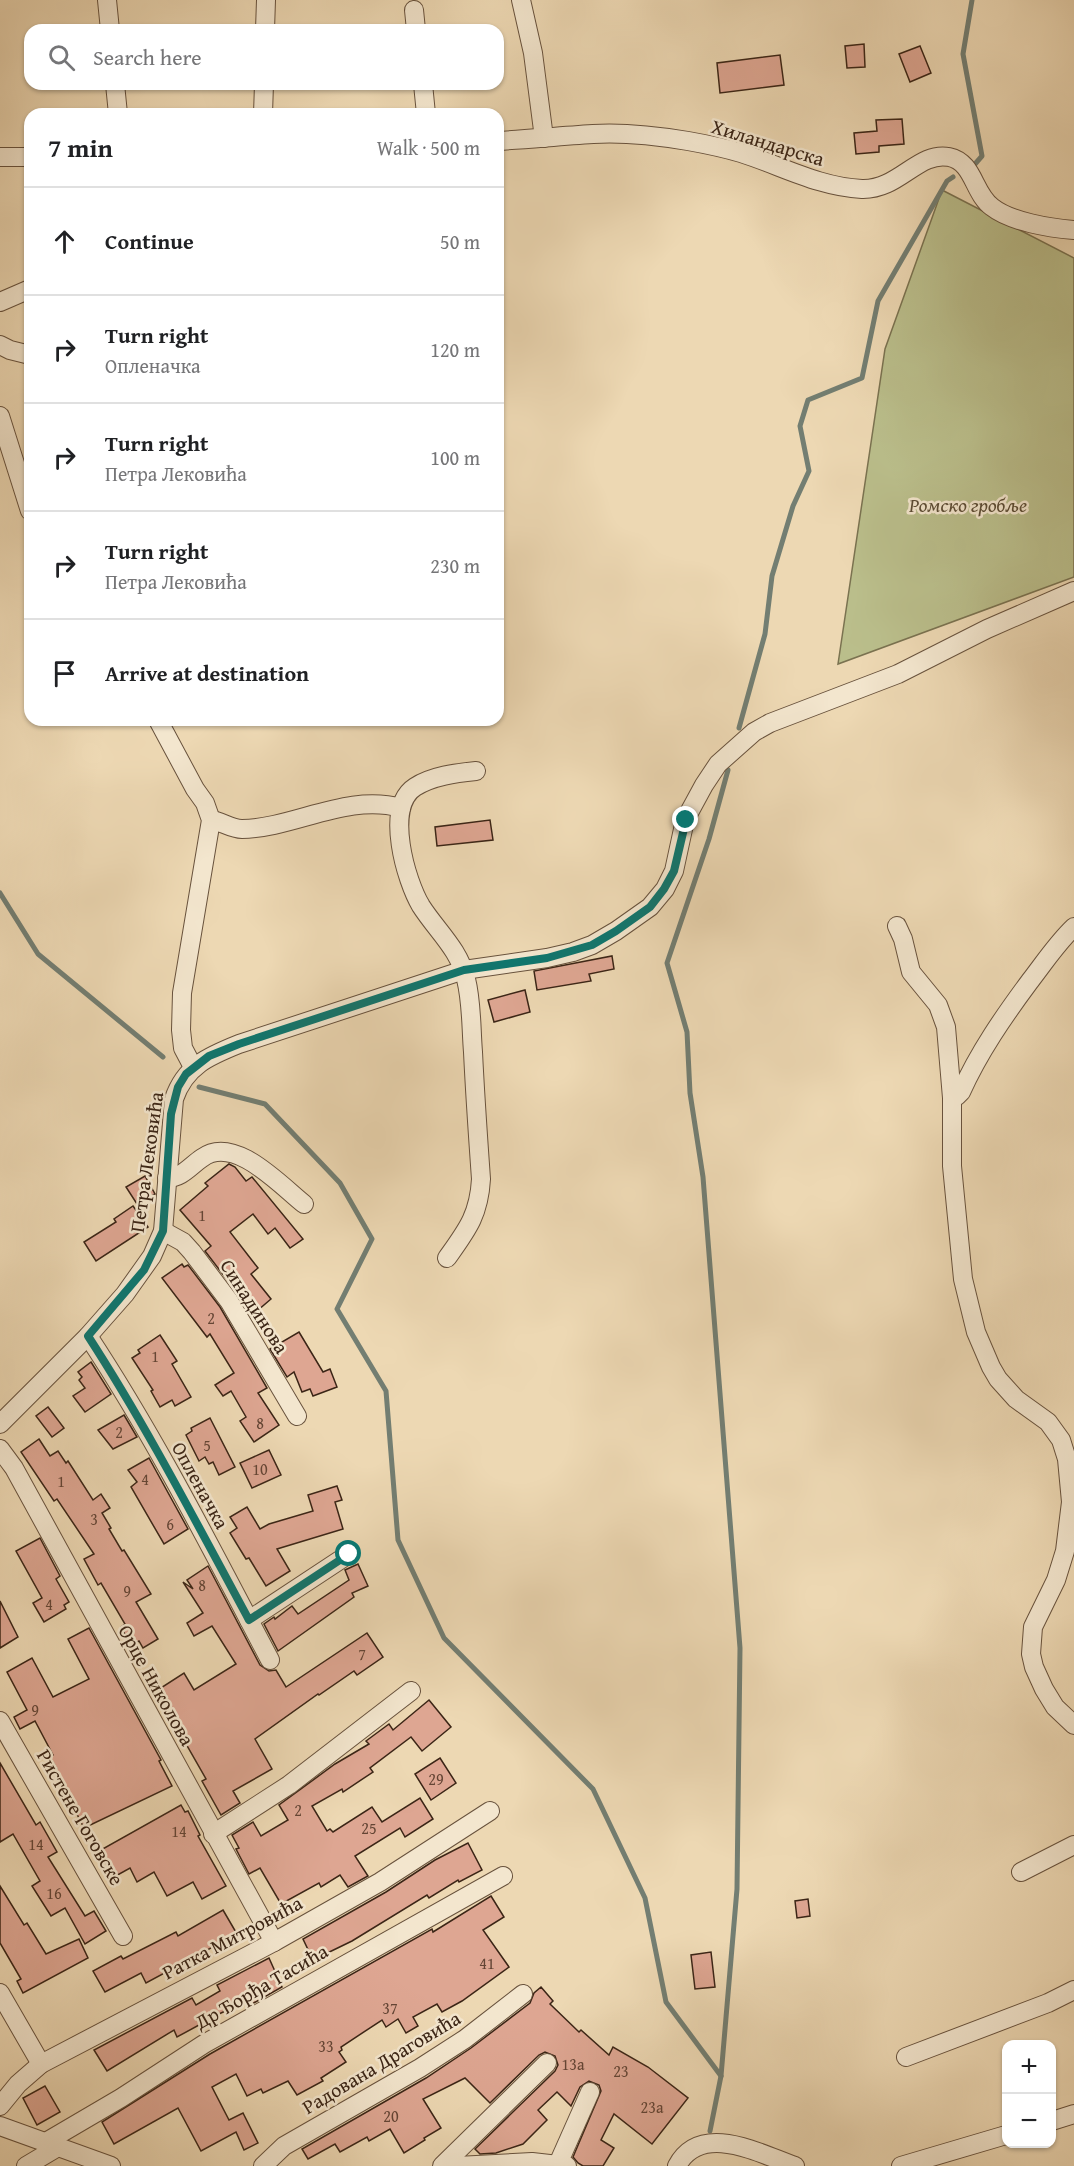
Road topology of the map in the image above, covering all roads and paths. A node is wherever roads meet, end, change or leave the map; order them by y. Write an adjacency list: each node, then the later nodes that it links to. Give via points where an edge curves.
1 (107, 0): 5 (street)
2 (266, 0): 6 (street)
3 (521, 0): 14 (street)
4 (414, 10): 7 (street)
5 (109, 24)
6 (265, 24)
7 (415, 24)
8 (116, 90): 11 (street)
9 (264, 90): 12 (street)
10 (424, 90): 13 (street)
11 (117, 108)
12 (263, 108)
13 (425, 108)
14 (544, 138): 15 (street, Хиландарска); 18 (street, Хиландарска, via 595,134 688,141 741,153 793,174 864,189 882,187 897,181 918,164 948,157 964,164 992,207 1045,226)
15 (504, 141)
16 (0, 157): 17 (street)
17 (24, 157)
18 (1074, 230)
19 (24, 292): 20 (street)
20 (0, 302)
21 (0, 345): 22 (street)
22 (24, 353)
23 (0, 416): 24 (street)
24 (24, 492)
25 (1074, 591): 32 (street, Петра Лековића, via 898,674 754,732 718,764 704,785 686,820 674,871 650,907 616,931 573,952)
26 (161, 726): 29 (street)
27 (476, 771): 28 (street, via 420,784 408,794)
28 (401, 808): 29 (street, via 355,806 240,829); 32 (street, via 403,854 413,890)
29 (211, 820): 33 (street, via 182,993 183,1048)
30 (897, 926): 34 (street, via 911,972 943,1016)
31 (1074, 927): 34 (street, via 1011,1008 961,1092)
32 (464, 970): 33 (street, Петра Лековића, via 239,1044); 38 (street, via 480,1199 467,1229)
33 (193, 1067): 35 (street, Петра Лековића, via 174,1098)
34 (952, 1098): 42 (street, via 952,1166 963,1279 976,1332 998,1378 1017,1399 1048,1422)
35 (167, 1178): 36 (street, via 181,1175 205,1155 230,1152 251,1161); 37 (street, Петра Лековића)
36 (304, 1204)
37 (163, 1231): 39 (street, Петра Лековића, via 144,1270); 40 (street, Синадинова, via 183,1242 229,1301)
38 (447, 1258)
39 (88, 1336): 41 (street, Петра Лековића); 45 (street, Опленачка, via 169,1471)
40 (297, 1416)
41 (0, 1424)
42 (1070, 1448): 49 (street, via 1068,1537 1056,1580 1033,1627 1031,1654 1044,1689 1055,1707)
43 (0, 1449): 51 (street, Орце Николова, via 14,1467)
44 (349, 1554): 45 (street)
45 (249, 1620): 46 (street, Опленачка)
46 (270, 1660)
47 (411, 1691): 51 (street, via 288,1785)
48 (0, 1721): 55 (street, Ристене Гоговске)
49 (1074, 1725)
50 (490, 1811): 56 (street, Ратка Митровића, via 380,1882)
51 (213, 1834): 56 (street, Орце Николова)
52 (1074, 1845): 53 (street)
53 (1021, 1872)
54 (503, 1876): 69 (street, Др Ђорђа Тасића, via 204,2044)
55 (123, 1936)
56 (274, 1942): 62 (street, Ратка Митровића)
57 (1074, 1990): 60 (street)
58 (0, 1993): 62 (street)
59 (523, 1994): 74 (street, Радована Драговића, via 465,2039 284,2146)
60 (906, 2057)
61 (548, 2063): 75 (street)
62 (41, 2064): 64 (street, Ратка Митровића)
63 (590, 2092): 71 (street)
64 (0, 2106)
65 (1074, 2114): 66 (street)
66 (1056, 2120)
67 (0, 2126): 69 (street)
68 (1002, 2136): 79 (street)
69 (52, 2145): 72 (street, Др Ђорђа Тасића); 73 (street)
70 (479, 2165): 71 (street); 76 (street)
71 (555, 2165)
72 (26, 2166)
73 (111, 2166)
74 (263, 2166)
75 (442, 2166)
76 (457, 2166)
77 (677, 2166): 78 (street, via 690,2151 714,2142)
78 (795, 2166)
79 (901, 2166)

